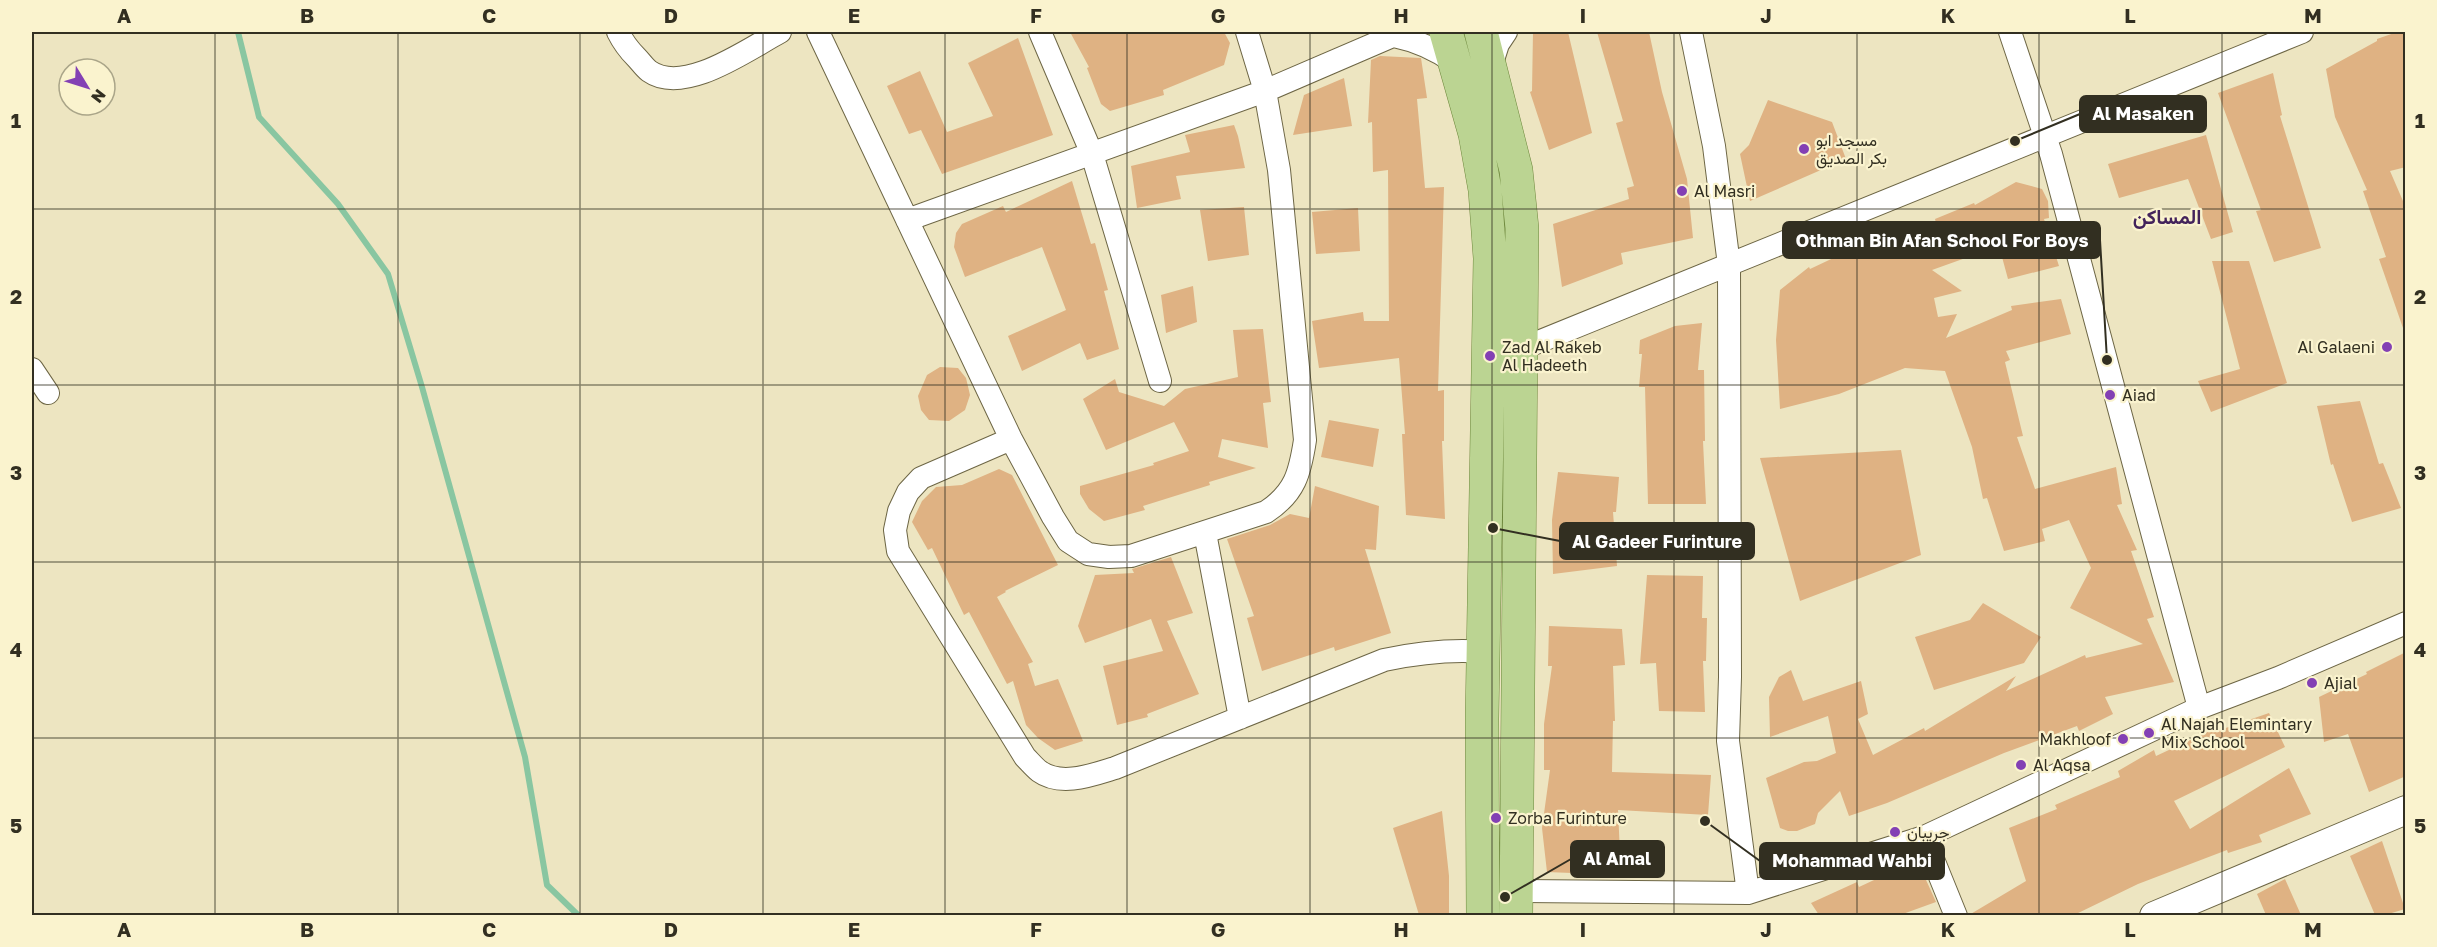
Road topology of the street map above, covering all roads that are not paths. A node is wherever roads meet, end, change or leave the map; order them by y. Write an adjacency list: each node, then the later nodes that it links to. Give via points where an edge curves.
1 (618, 32): 2 (street, via 623,44 650,71 687,78)
2 (780, 32)
3 (818, 32): 18 (street)
4 (1040, 32): 17 (street)
5 (1247, 32): 15 (street)
6 (1446, 32): 13 (main road)
7 (1481, 32): 14 (main road)
8 (1506, 32): 14 (street)
9 (1691, 32): 19 (street, via 1714,146)
10 (2010, 32): 16 (street)
11 (2302, 32): 16 (street)
12 (1398, 34): 13 (street, via 1438,50); 15 (street)
13 (1455, 63): 21 (main road, via 1475,134 1485,190 1490,258)
14 (1491, 66): 20 (main road, via 1516,170 1522,228)
15 (1265, 91): 17 (street); 26 (street, via 1279,170 1305,440 1301,467 1282,501 1266,512)
16 (2044, 136): 19 (street); 29 (street)
17 (1092, 154): 18 (street); 23 (street)
18 (907, 220): 25 (street)
19 (1729, 265): 20 (street); 33 (street, via 1728,741)
20 (1521, 349): 21 (street); 34 (main road)
21 (1488, 352): 28 (main road)
22 (32, 369): 24 (street)
23 (1160, 381)
24 (48, 393)
25 (1011, 439): 26 (street, via 1068,541 1088,554 1131,556); 30 (street, via 921,478 898,511 896,530 898,552 1025,757 1040,772 1057,778 1082,778)
26 (1205, 533): 30 (street)
27 (2406, 623): 29 (street)
28 (1484, 652): 30 (street, via 1431,652 1384,660); 35 (main road)
29 (2199, 708): 32 (street)
30 (1240, 718)
31 (2406, 810): 37 (street)
32 (1924, 837): 33 (street); 36 (street)
33 (1748, 893): 34 (street)
34 (1516, 903)
35 (1483, 915)
36 (1956, 915)
37 (2154, 915)

